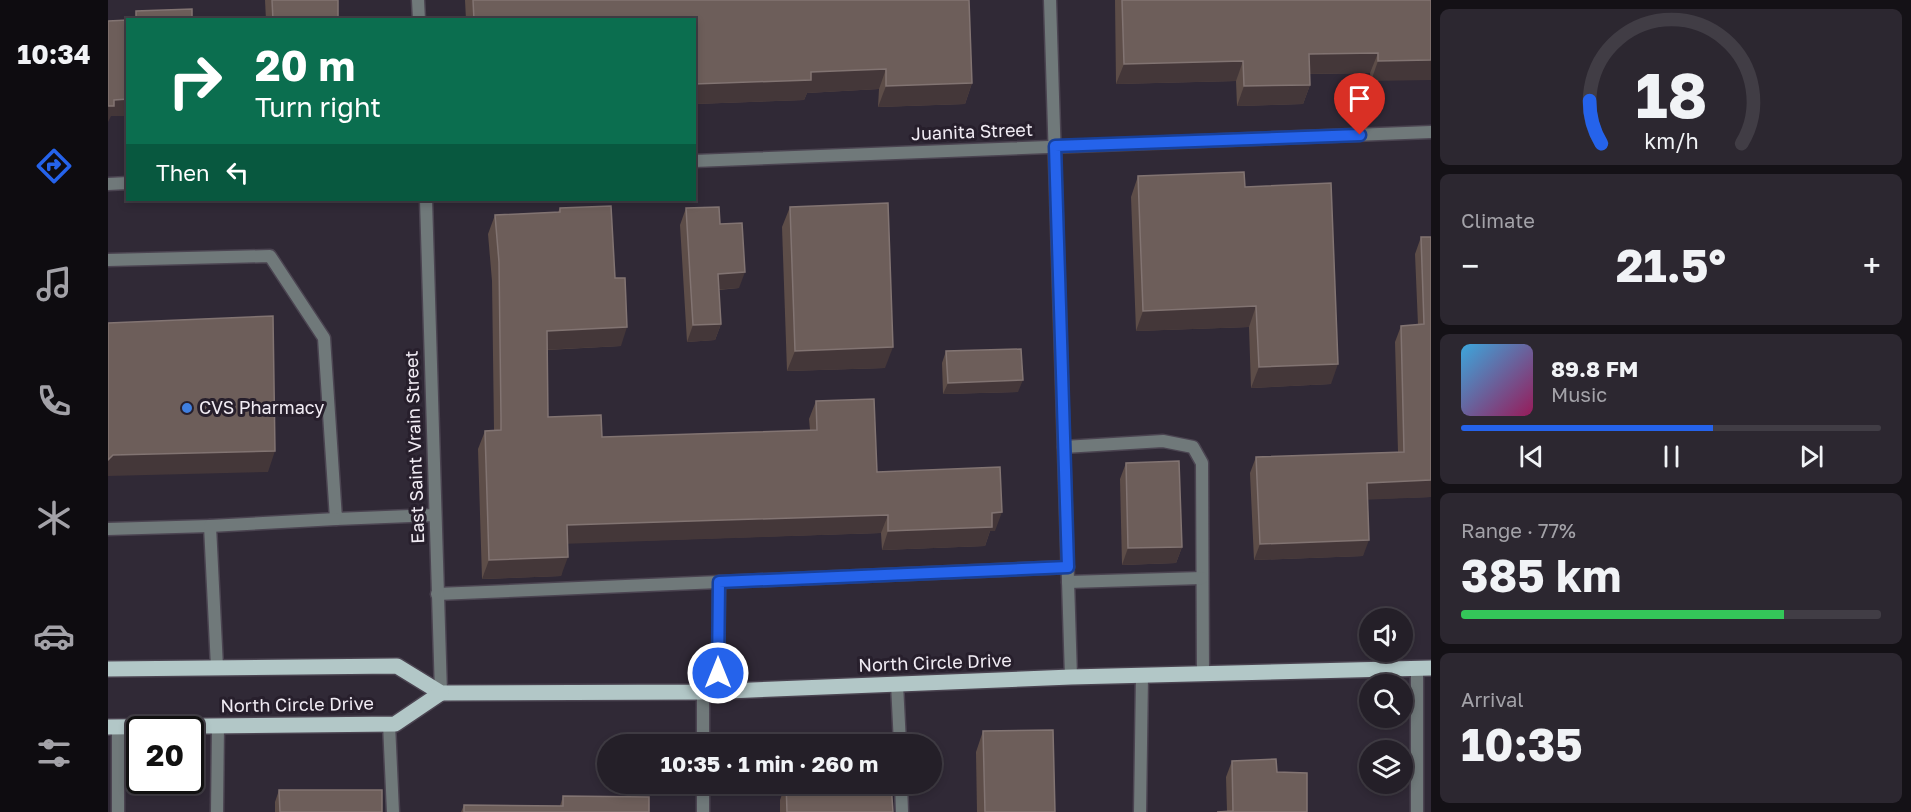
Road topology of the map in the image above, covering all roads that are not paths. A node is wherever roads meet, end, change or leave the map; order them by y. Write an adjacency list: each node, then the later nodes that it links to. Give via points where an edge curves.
1 (418, 0): 3 (street)
2 (1050, 0): 5 (street)
3 (419, 18)
4 (1431, 132): 5 (street, Juanita Street)
5 (1055, 146): 6 (street, Juanita Street); 11 (street)
6 (696, 161)
7 (126, 183): 8 (street)
8 (108, 184)
9 (426, 201): 12 (street, East Saint Vrain Street)
10 (108, 260): 13 (street, via 270,256 324,338)
11 (1064, 447): 16 (street); 17 (street, via 1163,441 1193,447 1202,462)
12 (435, 515): 13 (street); 20 (street, East Saint Vrain Street)
13 (336, 519): 14 (street)
14 (210, 526): 15 (street); 21 (street)
15 (108, 529)
16 (1068, 567): 18 (street); 19 (street)
17 (1202, 578): 19 (street); 24 (street)
18 (719, 582): 20 (street); 28 (street)
19 (1068, 582): 26 (street)
20 (437, 594): 29 (street, East Saint Vrain Street)
21 (217, 667): 23 (main road, North Circle Drive); 29 (main road, North Circle Drive, via 397,666)
22 (1424, 668): 24 (main road, North Circle Drive); 43 (street)
23 (108, 669)
24 (1203, 674): 25 (main road, North Circle Drive)
25 (1143, 676): 26 (main road, North Circle Drive); 42 (street)
26 (1071, 677): 27 (main road, North Circle Drive)
27 (897, 684): 28 (main road, North Circle Drive); 34 (street)
28 (710, 691): 29 (main road, North Circle Drive); 33 (street)
29 (441, 693): 30 (main road, North Circle Drive, via 395,724)
30 (389, 724): 31 (main road, North Circle Drive); 39 (street)
31 (218, 725): 32 (main road, North Circle Drive); 38 (street)
32 (113, 727): 37 (street)
33 (704, 734)
34 (900, 734)
35 (703, 794): 40 (street)
36 (902, 794): 41 (street)
37 (118, 812)
38 (217, 812)
39 (393, 812)
40 (703, 812)
41 (903, 812)
42 (1140, 812)
43 (1417, 812)

